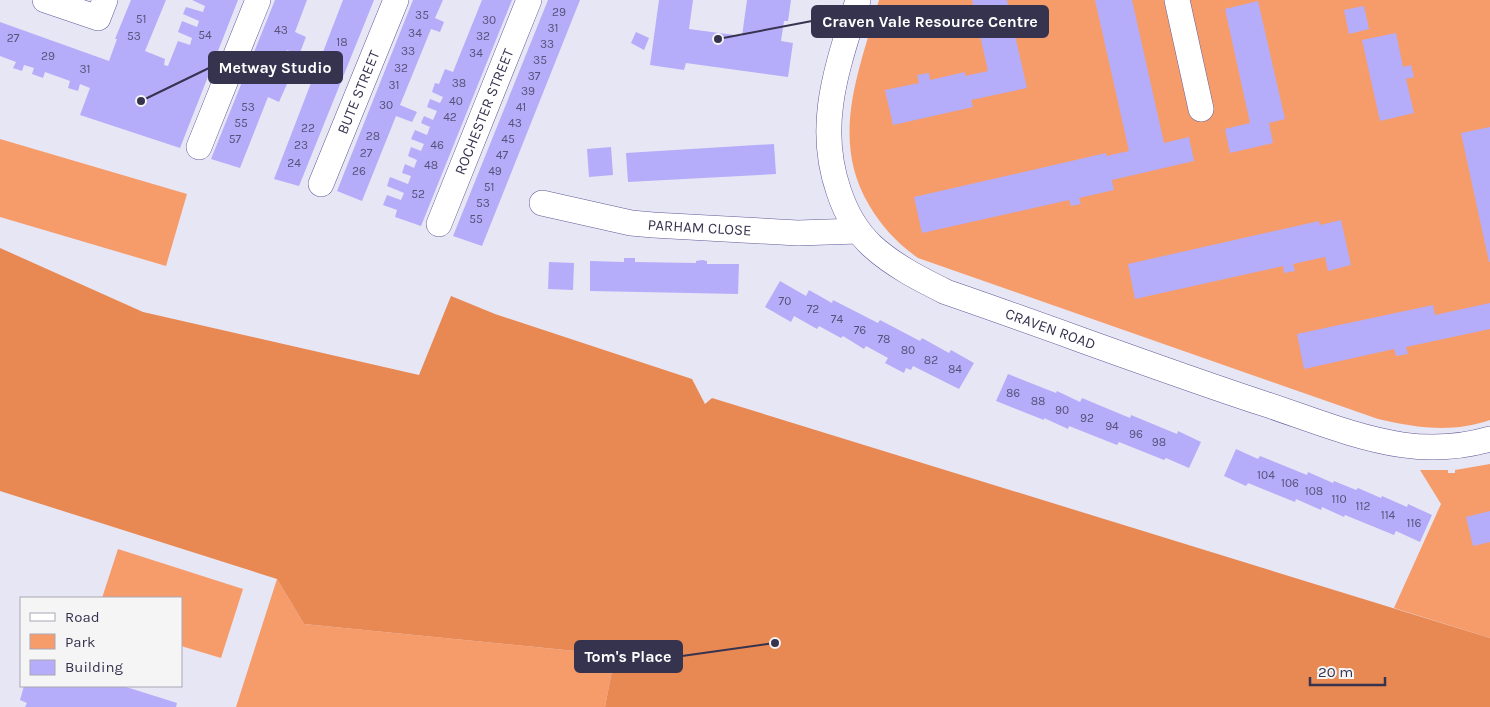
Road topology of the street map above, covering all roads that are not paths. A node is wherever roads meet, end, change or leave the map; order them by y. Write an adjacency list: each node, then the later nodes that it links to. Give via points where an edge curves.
1 (45, 0): 7 (street)
2 (258, 0): 9 (street)
3 (396, 0): 10 (street, BUTE STREET)
4 (529, 0): 12 (street, ROCHESTER STREET)
5 (858, 0): 13 (street, CRAVEN ROAD, via 832,95 827,131 835,180 849,218)
6 (1177, 0): 8 (street)
7 (102, 9)
8 (1201, 109)
9 (199, 147)
10 (321, 184)
11 (542, 203): 13 (street, PARHAM CLOSE, via 646,225 765,232)
12 (439, 224)
13 (858, 231): 14 (street, CRAVEN ROAD, via 889,259 946,292 1231,393 1356,434 1405,445 1465,445)
14 (1490, 439)

